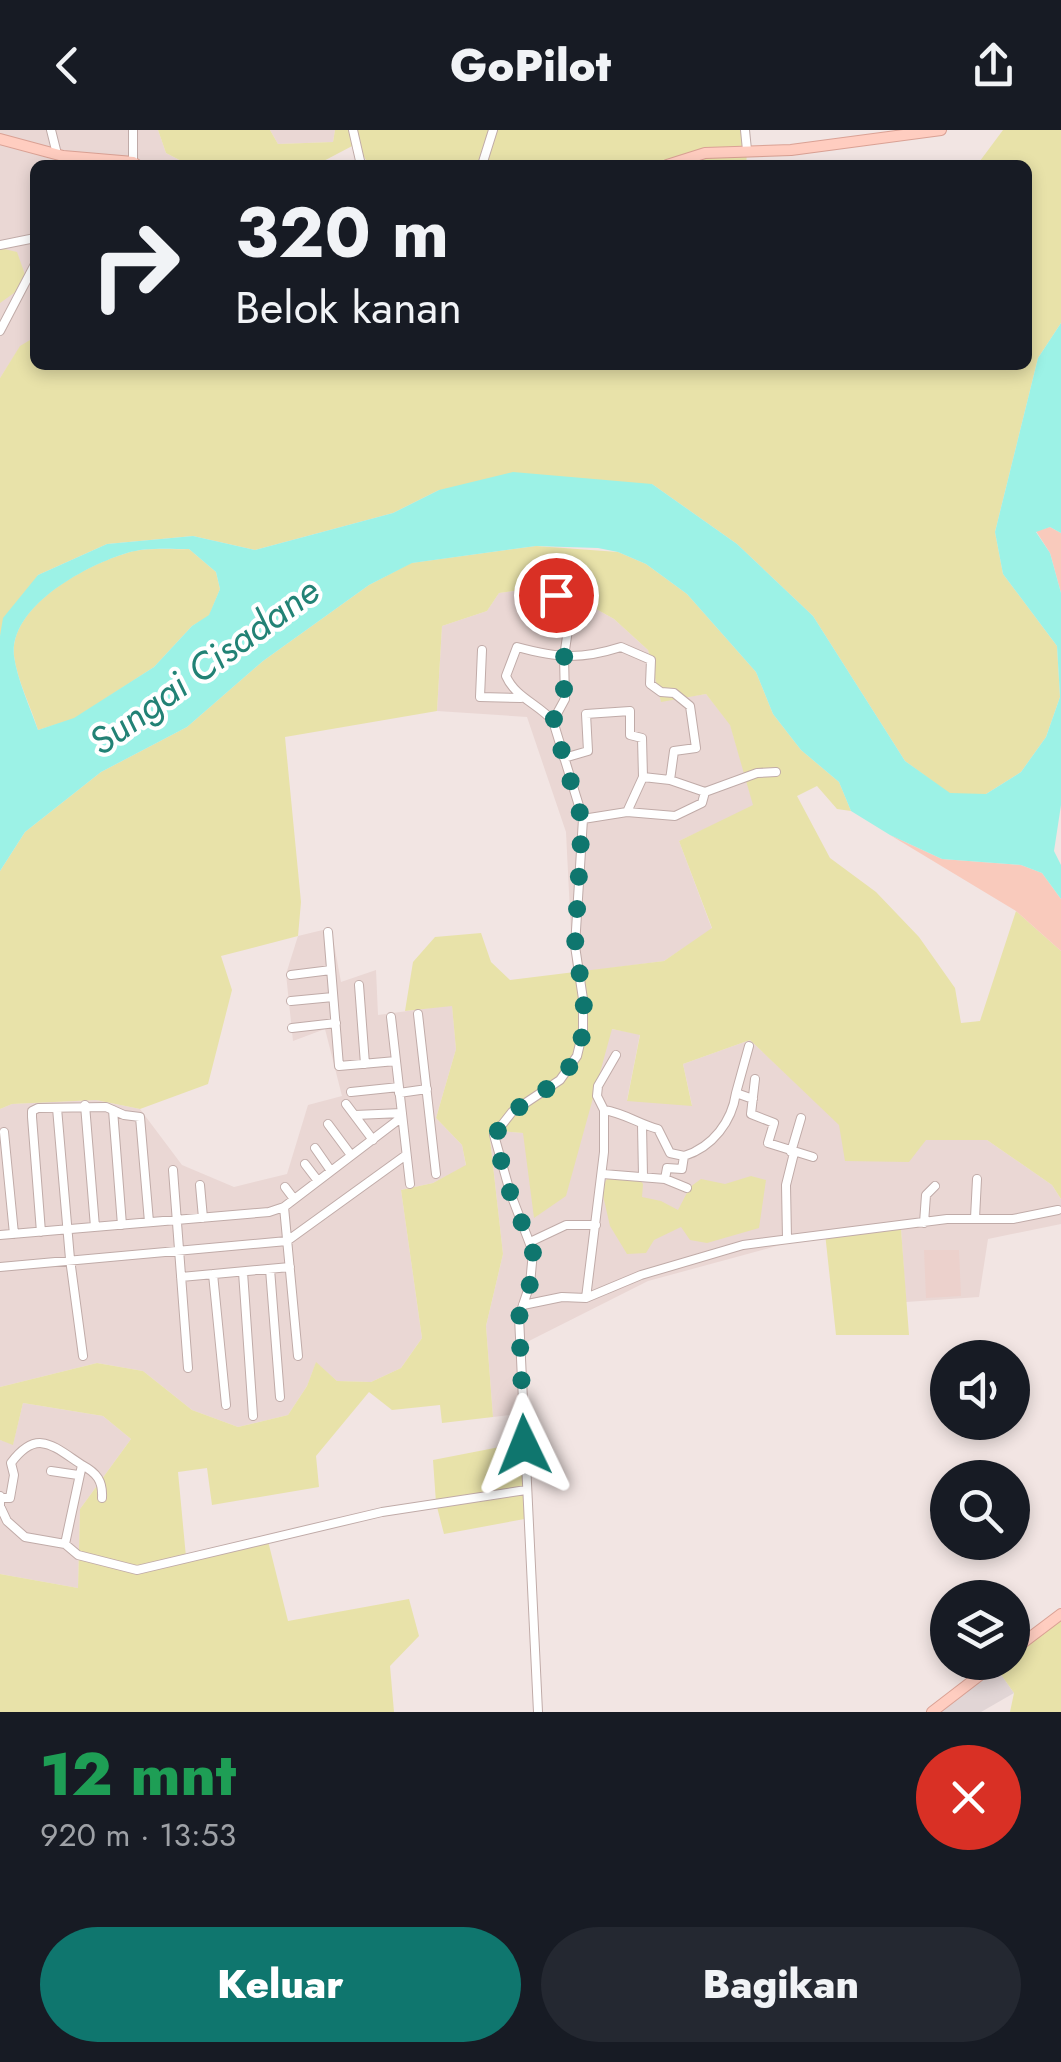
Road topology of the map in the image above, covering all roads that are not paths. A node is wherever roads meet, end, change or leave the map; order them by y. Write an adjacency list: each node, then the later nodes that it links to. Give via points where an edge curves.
1 (51, 130): 9 (street)
2 (133, 130): 10 (street)
3 (352, 130): 11 (street)
4 (493, 130): 12 (street)
5 (745, 130): 8 (street)
6 (942, 130): 8 (street)
7 (0, 140): 9 (street)
8 (747, 150): 13 (street)
9 (62, 158)
10 (135, 160)
11 (360, 160)
12 (484, 160)
13 (682, 160)
14 (30, 239): 15 (street)
15 (0, 245)
16 (30, 274): 17 (street)
17 (0, 331)
18 (533, 594): 20 (street, via 556,595 571,609)
19 (482, 650): 21 (street, via 480,697)
20 (564, 658): 21 (street, via 516,647 506,676); 22 (street, via 564,699); 26 (street, via 621,647 651,660 650,684 690,706 696,748 674,751)
21 (525, 698): 22 (street)
22 (553, 721): 23 (street)
23 (564, 758): 25 (street, via 588,751 586,714 630,711 630,735 642,738); 29 (street)
24 (776, 772): 27 (street)
25 (643, 777): 26 (street); 28 (street)
26 (670, 780): 27 (street)
27 (705, 792): 28 (street, via 702,803 675,816)
28 (627, 812): 29 (street)
29 (582, 820): 101 (street, via 575,946 584,999 581,1043 560,1080 512,1112 494,1136)
30 (328, 932): 31 (street)
31 (331, 970): 32 (street); 34 (street)
32 (292, 975)
33 (360, 985): 43 (street)
34 (334, 997): 35 (street); 38 (street)
35 (291, 1001)
36 (418, 1014): 46 (street)
37 (390, 1017): 42 (street)
38 (336, 1023): 39 (street); 43 (street, via 339,1066)
39 (292, 1028)
40 (749, 1046): 48 (street)
41 (616, 1054): 54 (street, via 598,1086)
42 (396, 1061): 43 (street); 45 (street)
43 (365, 1064)
44 (755, 1079): 49 (street)
45 (399, 1090): 46 (street); 47 (street); 56 (street)
46 (426, 1090): 71 (street)
47 (351, 1092)
48 (736, 1093): 49 (street); 66 (street, via 716,1136)
49 (753, 1099): 63 (street, via 750,1114 774,1122 768,1144)
50 (346, 1104): 55 (street)
51 (85, 1105): 52 (street); 53 (street); 94 (street)
52 (57, 1108): 95 (street); 96 (street, via 32,1111)
53 (112, 1110): 90 (street, via 142,1121); 92 (street)
54 (604, 1110): 59 (street); 72 (street)
55 (355, 1115): 56 (street); 61 (street)
56 (402, 1115): 61 (street); 65 (street)
57 (801, 1118): 63 (street)
58 (328, 1124): 64 (street)
59 (642, 1125): 66 (street, via 658,1129 670,1152); 73 (street)
60 (4, 1132): 97 (street)
61 (372, 1140): 64 (street)
62 (315, 1148): 70 (street)
63 (793, 1153): 67 (street); 99 (street)
64 (351, 1155): 70 (street)
65 (406, 1155): 78 (street); 100 (street)
66 (684, 1156): 74 (street, via 682,1169 667,1168)
67 (813, 1157)
68 (304, 1164): 76 (street)
69 (173, 1170): 89 (street)
70 (331, 1171): 76 (street)
71 (436, 1174)
72 (603, 1174): 73 (street); 93 (street)
73 (642, 1176): 74 (street)
74 (665, 1179): 82 (street)
75 (977, 1179): 88 (street)
76 (318, 1181): 84 (street)
77 (200, 1184): 87 (street)
78 (410, 1184)
79 (916, 1184): 83 (street)
80 (935, 1186): 83 (street)
81 (285, 1187): 84 (street)
82 (687, 1188)
83 (926, 1195): 91 (street)
84 (294, 1199): 85 (street)
85 (284, 1207): 87 (street); 100 (street)
86 (1058, 1210): 88 (street)
87 (203, 1218): 89 (street)
88 (975, 1218): 91 (street)
89 (177, 1220): 90 (street); 102 (street)
90 (149, 1222): 92 (street)
91 (924, 1222): 99 (street)
92 (122, 1225): 94 (street)
93 (596, 1225): 101 (street, via 566,1225); 110 (street)
94 (95, 1227): 95 (street)
95 (68, 1229): 96 (street); 103 (street)
96 (41, 1232): 97 (street)
97 (14, 1234): 98 (street)
98 (0, 1235)
99 (787, 1239): 110 (street, via 742,1245)
100 (287, 1241): 102 (street); 105 (street)
101 (530, 1242): 111 (street)
102 (179, 1250): 103 (street); 109 (street)
103 (70, 1259): 104 (street); 112 (street)
104 (0, 1267)
105 (290, 1267): 106 (street); 113 (street)
106 (270, 1269): 107 (street); 115 (street)
107 (243, 1272): 108 (street); 117 (street)
108 (213, 1274): 109 (street); 116 (street)
109 (181, 1277): 114 (street)
110 (586, 1298): 111 (street)
111 (523, 1305): 120 (street)
112 (83, 1356)
113 (298, 1356)
114 (188, 1368)
115 (280, 1396)
116 (226, 1405)
117 (253, 1416)
118 (80, 1470): 119 (street); 121 (street, via 49,1443 32,1444 12,1462 10,1498); 122 (street, via 96,1474); 123 (street)
119 (51, 1471)
120 (526, 1490): 123 (street, via 382,1512 137,1570 78,1556); 127 (street)
121 (0, 1497): 123 (street, via 8,1521 25,1537)
122 (102, 1498)
123 (65, 1544)
124 (1061, 1614): 125 (street)
125 (1030, 1637)
126 (974, 1680): 128 (street)
127 (538, 1712)
128 (932, 1712)

